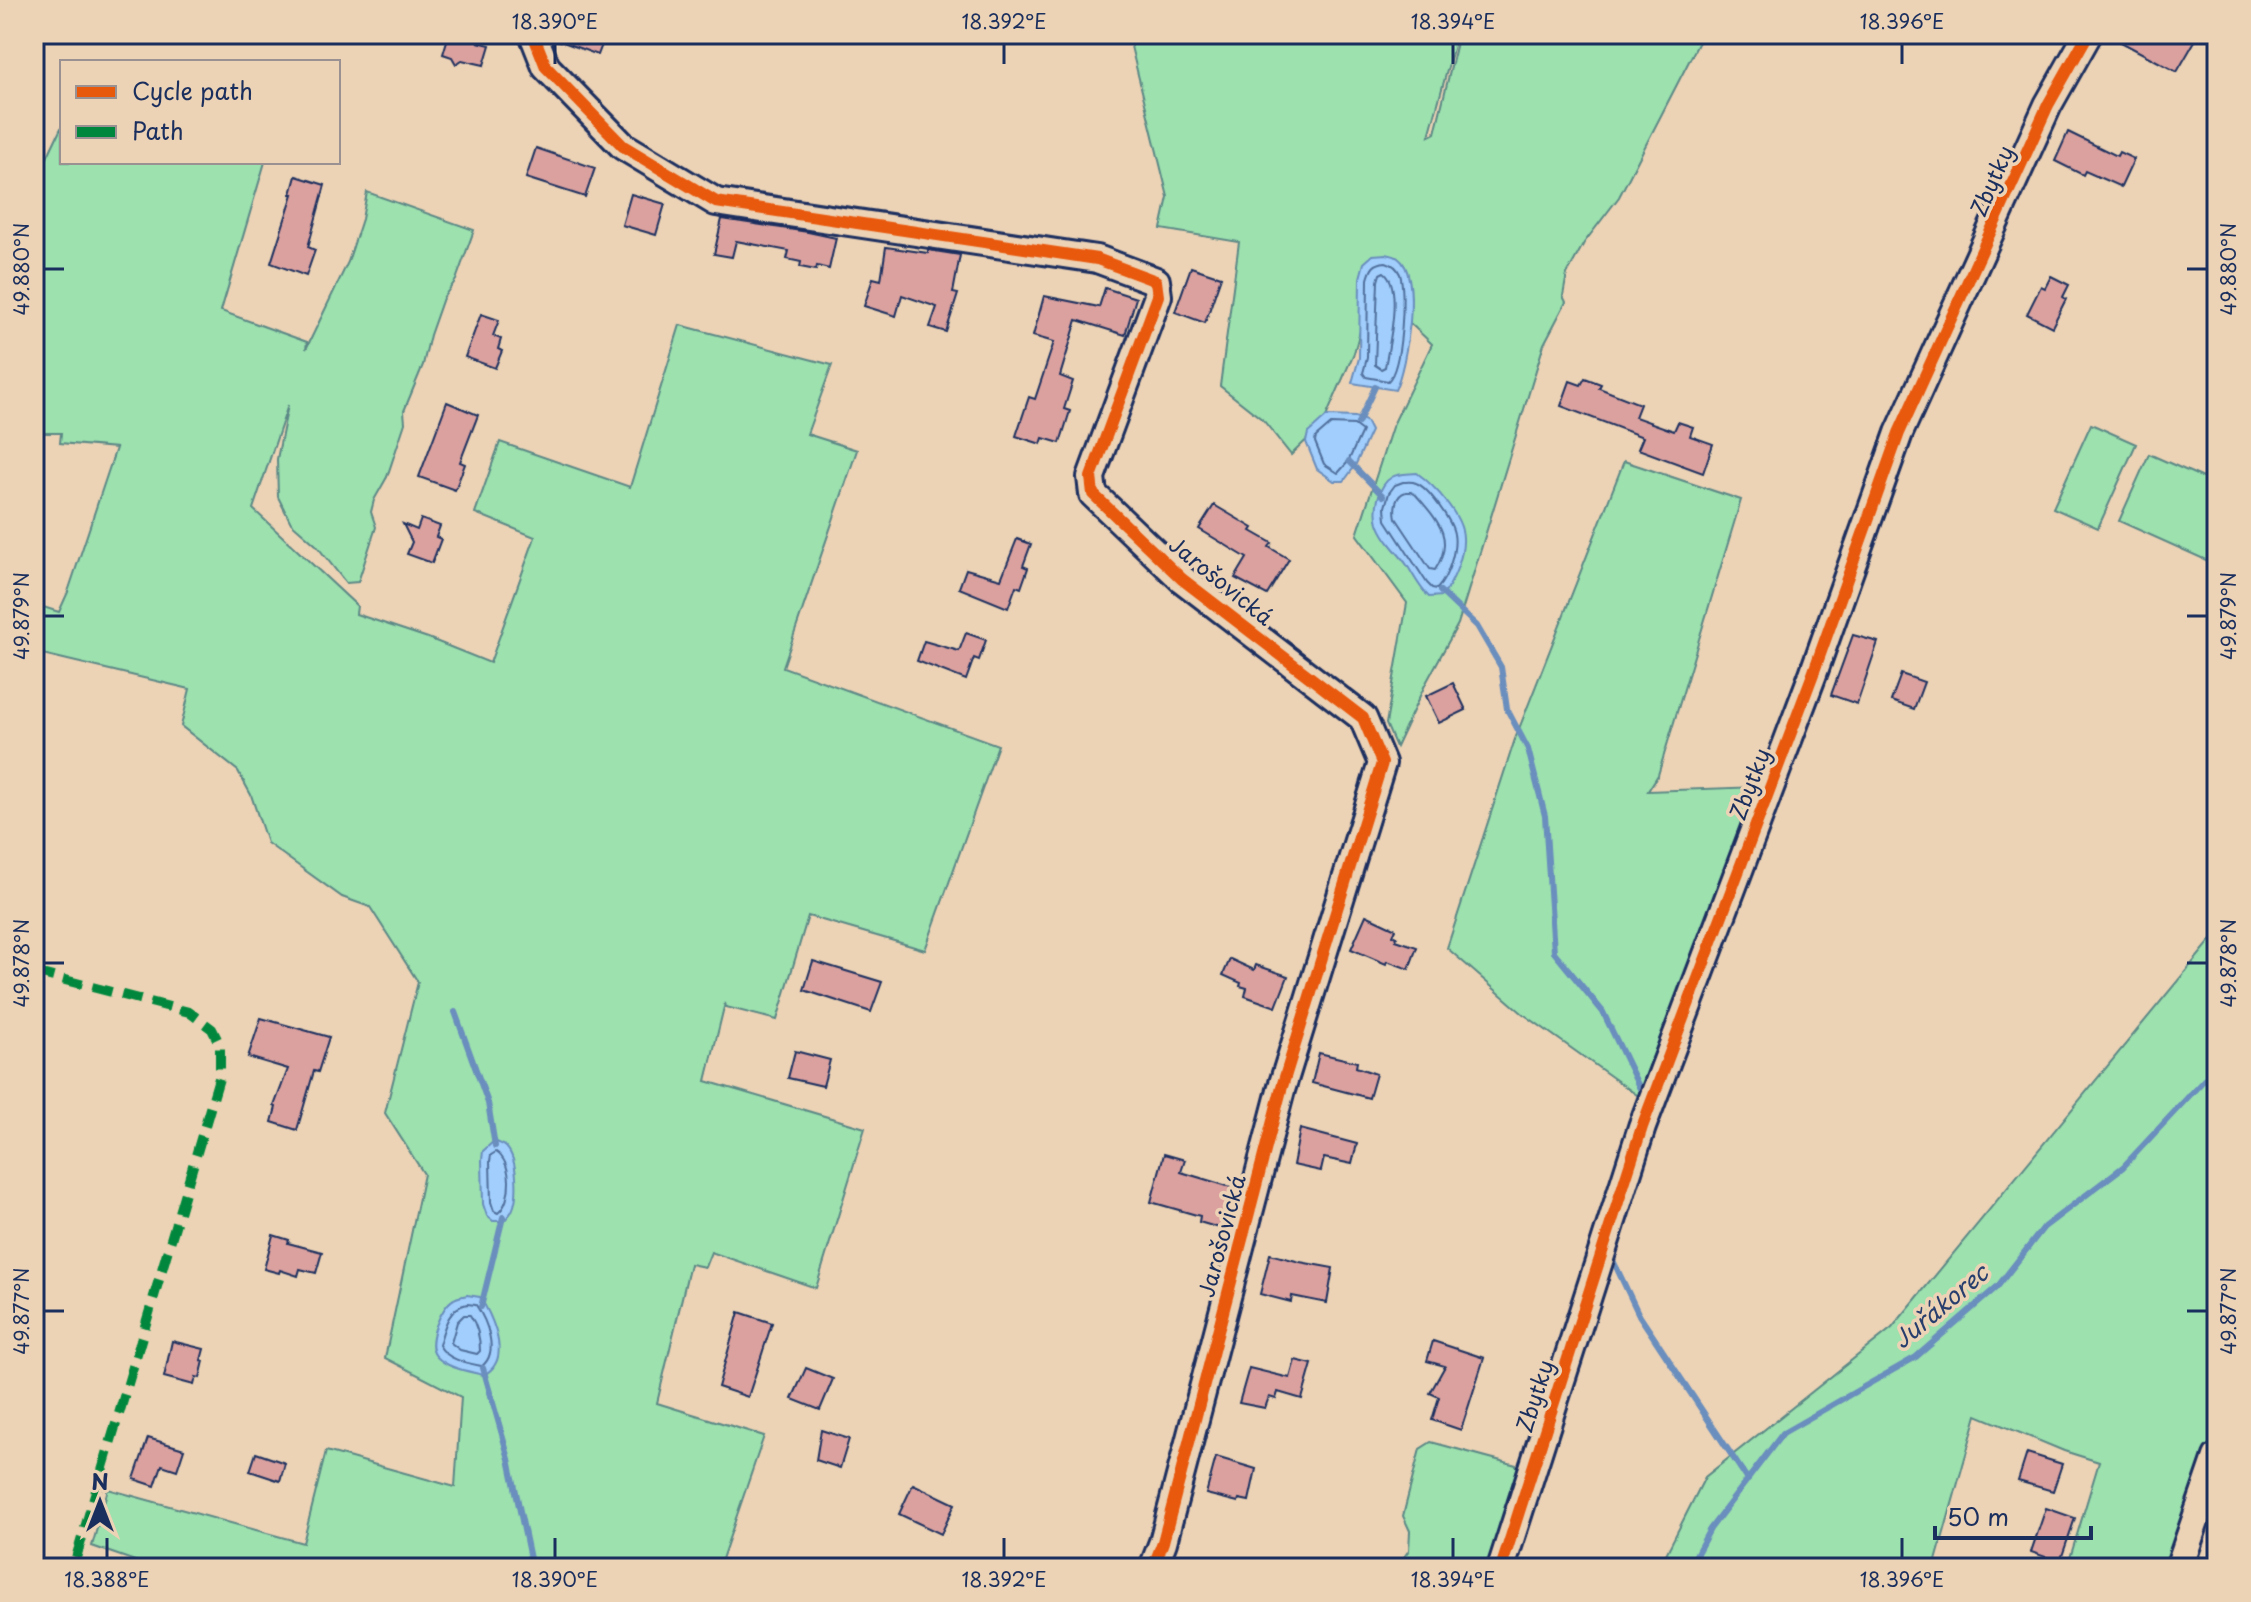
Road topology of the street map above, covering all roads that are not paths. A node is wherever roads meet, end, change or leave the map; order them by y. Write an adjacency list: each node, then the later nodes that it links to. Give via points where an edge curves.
1 (533, 34): 4 (street, Jarošovická, via 546,67 623,146 716,202 1097,259 1156,281 1158,296 1091,477 1093,494 1182,579 1363,718 1382,763 1281,1090)
2 (2088, 34): 5 (street, Zbytky, via 2048,105 1899,433 1642,1127)
3 (2217, 1457): 6 (street)
4 (1153, 1568)
5 (1501, 1568)
6 (2179, 1568)

